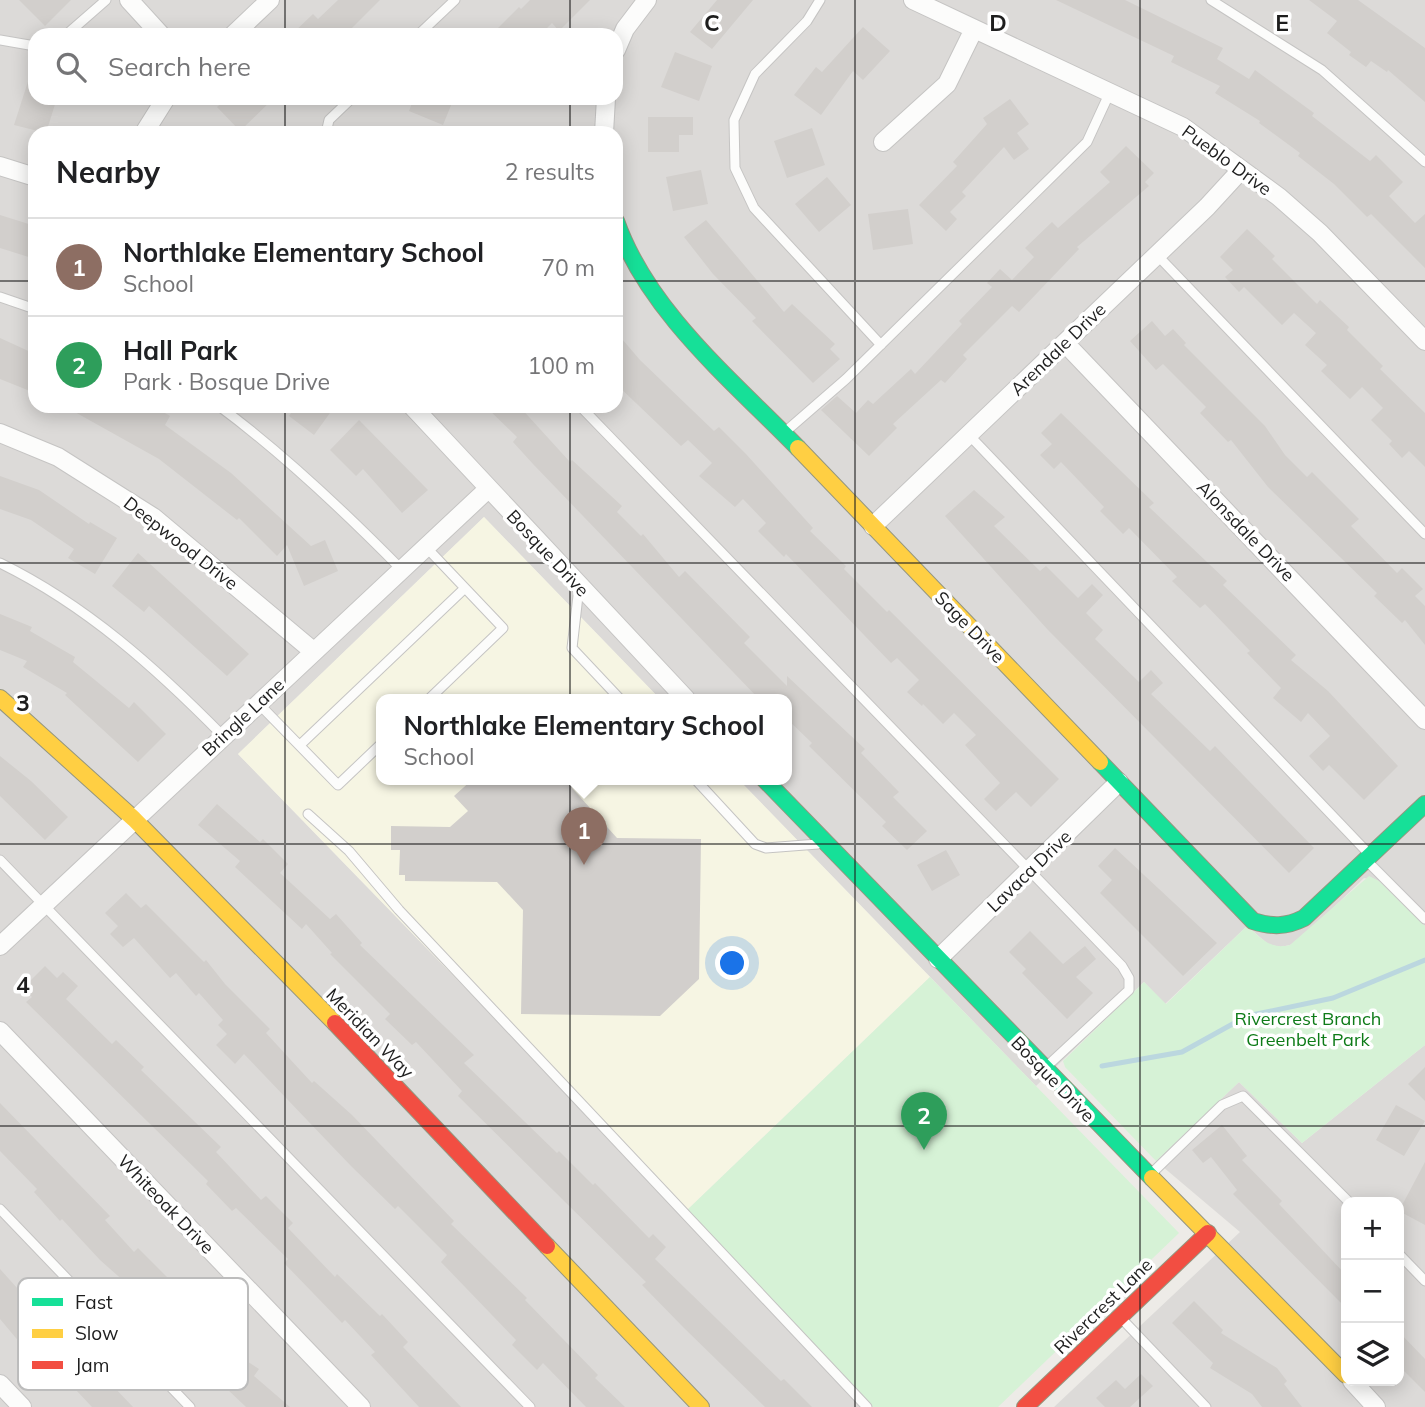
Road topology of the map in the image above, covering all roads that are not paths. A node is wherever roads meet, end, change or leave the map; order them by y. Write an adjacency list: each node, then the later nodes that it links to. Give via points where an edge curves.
1 (106, 0): 9 (lane)
2 (129, 0): 10 (street)
3 (270, 0): 11 (street)
4 (454, 0): 12 (lane)
5 (647, 0): 14 (street)
6 (820, 0): 35 (lane, via 807,21 755,74 734,120 735,168 754,208)
7 (913, 0): 13 (street, Pueblo Drive)
8 (1211, 0): 25 (lane, via 1322,70)
9 (74, 28)
10 (155, 28)
11 (240, 28)
12 (425, 28)
13 (974, 29): 17 (street, Pueblo Drive); 24 (street, via 947,83)
14 (623, 34)
15 (0, 40): 16 (lane)
16 (28, 45)
17 (1110, 92): 27 (street, Pueblo Drive, via 1183,127); 35 (lane, via 1087,142)
18 (162, 105): 21 (street)
19 (345, 105): 22 (lane)
20 (606, 105): 23 (street)
21 (148, 126)
22 (328, 126)
23 (604, 126)
24 (883, 142)
25 (1425, 162)
26 (0, 166): 28 (street)
27 (1241, 170): 30 (street, Arendale Drive); 33 (street, Pueblo Drive, via 1320,233)
28 (28, 175)
29 (623, 254): 40 (street, Sage Drive, via 671,313)
30 (1157, 255): 34 (street, Arendale Drive); 44 (lane)
31 (0, 297): 32 (lane)
32 (28, 307)
33 (1425, 341)
34 (1065, 343): 41 (street, Arendale Drive); 56 (street, Alonsdale Drive)
35 (881, 345): 40 (lane)
36 (228, 413): 47 (lane, via 341,508)
37 (418, 413): 42 (street, Bosque Drive)
38 (587, 413): 69 (lane)
39 (0, 433): 50 (street, Deepwood Drive, via 58,457 153,517)
40 (784, 433): 43 (street, Sage Drive)
41 (969, 435): 43 (street, Arendale Drive); 68 (lane)
42 (488, 489): 45 (street, Bringle Lane); 48 (street, Bosque Drive)
43 (873, 526): 60 (street, Sage Drive)
44 (1425, 534)
45 (426, 547): 47 (street, Bringle Lane); 49 (lane)
46 (0, 563): 57 (lane, via 43,584 113,634 164,676)
47 (402, 570): 50 (street, Bringle Lane)
48 (579, 587): 52 (lane, via 572,648); 53 (street, Bosque Drive)
49 (464, 588): 51 (lane, via 503,628); 58 (lane)
50 (313, 651): 55 (street, Bringle Lane)
51 (434, 694)
52 (615, 694)
53 (681, 694)
54 (0, 698): 65 (street, Meridian Way)
55 (258, 703): 57 (street, Bringle Lane); 58 (lane)
56 (1425, 720)
57 (223, 736): 65 (street, Bringle Lane)
58 (300, 746): 59 (lane, via 338,785)
59 (376, 749)
60 (1119, 782): 68 (street, Sage Drive, via 1252,921 1271,928 1291,926 1304,918); 69 (street, Lavaca Drive)
61 (701, 785): 66 (lane, via 755,844 766,848)
62 (770, 785): 66 (street, Bosque Drive)
63 (1425, 804): 68 (street, Sage Drive)
64 (308, 814): 96 (lane, via 349,851 399,910)
65 (134, 819): 70 (street, Bringle Lane); 95 (street, Meridian Way)
66 (826, 843): 73 (street, Bosque Drive)
67 (0, 860): 70 (lane)
68 (1366, 860): 71 (lane)
69 (1029, 870): 73 (street, Lavaca Drive); 75 (lane, via 1129,978 1129,990)
70 (44, 904): 72 (street, Bringle Lane); 94 (lane)
71 (1425, 919)
72 (0, 946)
73 (939, 959): 75 (street, Bosque Drive)
74 (0, 1031): 82 (street, Whiteoak Drive)
75 (1043, 1070): 76 (street, Bosque Drive)
76 (1149, 1176): 77 (lane, via 1222,1105 1243,1096); 79 (street, Bosque Drive)
77 (1344, 1197)
78 (0, 1209): 81 (lane)
79 (1208, 1233): 85 (street, Rivercrest Lane); 86 (street, Bosque Drive)
80 (1404, 1259): 83 (lane)
81 (66, 1278)
82 (237, 1278)
83 (1425, 1281)
84 (248, 1289): 93 (street, Whiteoak Drive)
85 (1119, 1317): 90 (street, Rivercrest Lane); 97 (lane)
86 (1341, 1370)
87 (0, 1384): 91 (street)
88 (1357, 1386): 98 (street)
89 (174, 1390): 92 (lane)
90 (1033, 1404)
91 (22, 1407)
92 (190, 1407)
93 (361, 1407)
94 (530, 1407)
95 (701, 1407)
96 (867, 1407)
97 (1206, 1407)
98 (1376, 1407)

